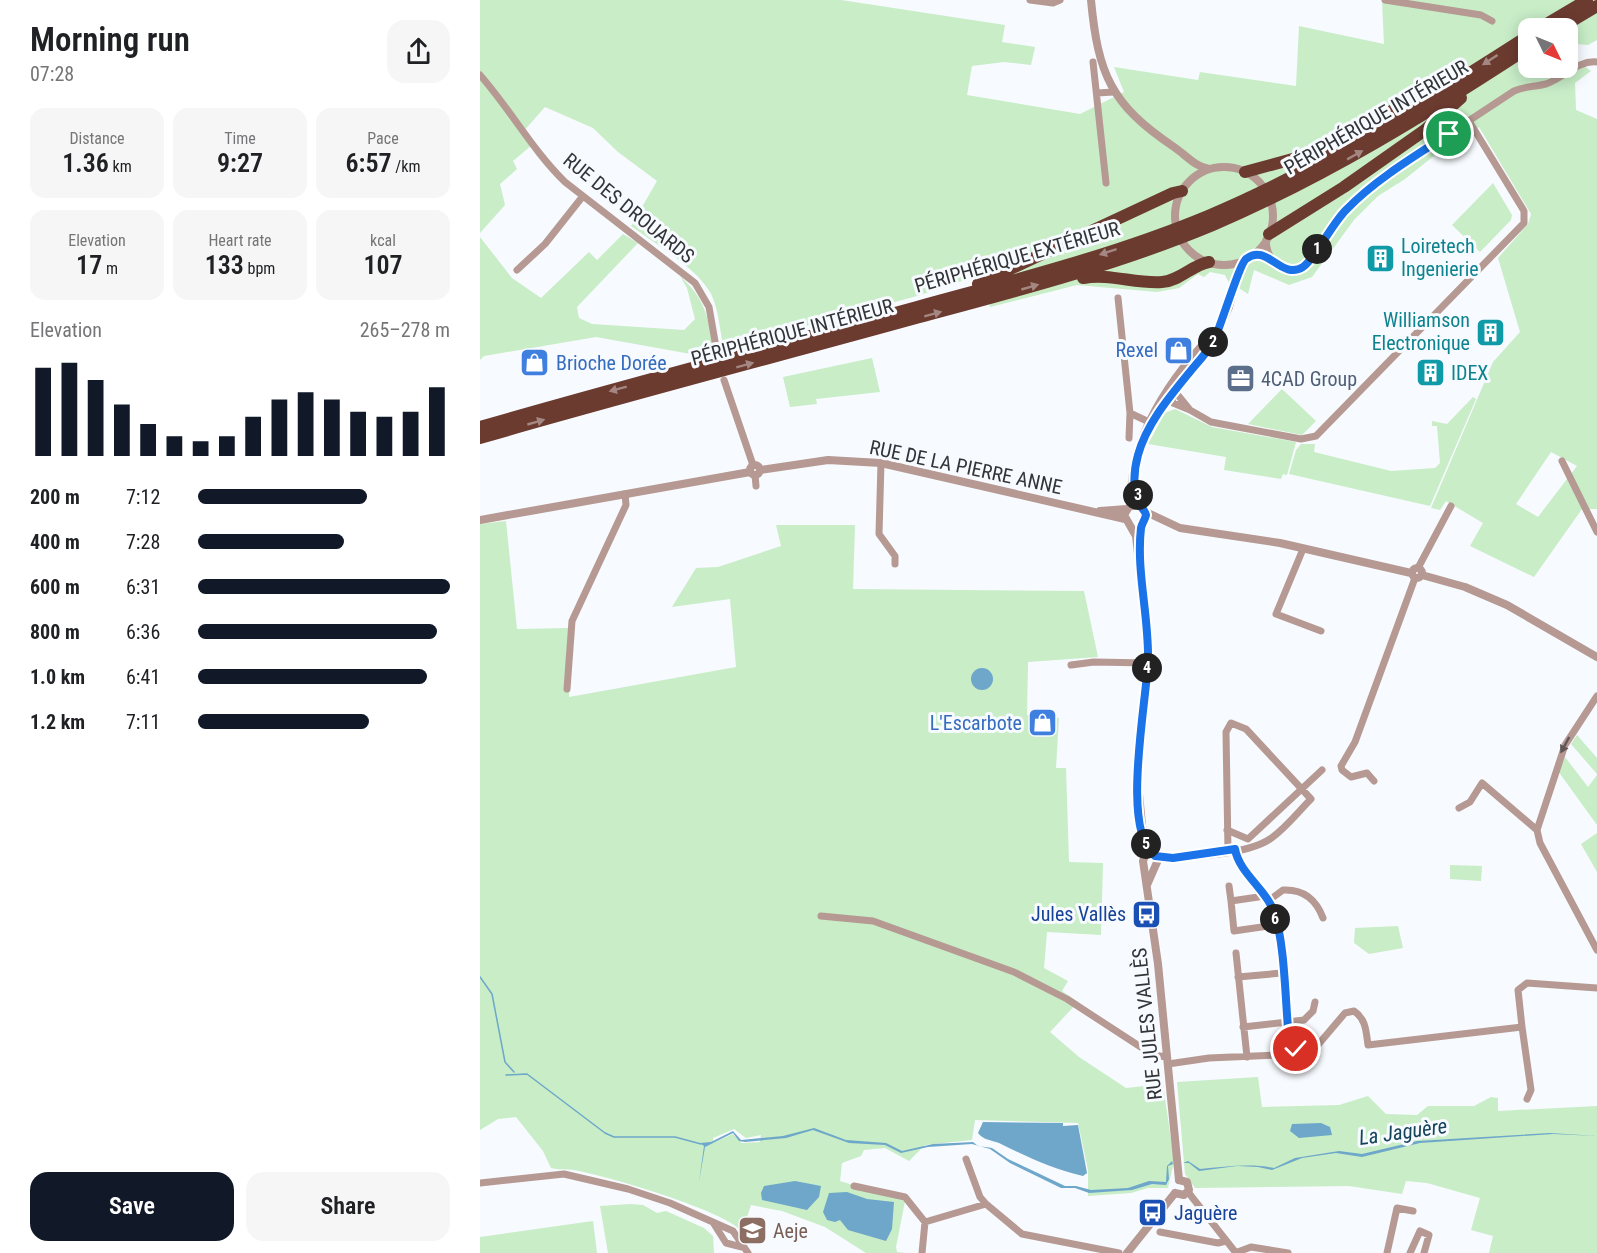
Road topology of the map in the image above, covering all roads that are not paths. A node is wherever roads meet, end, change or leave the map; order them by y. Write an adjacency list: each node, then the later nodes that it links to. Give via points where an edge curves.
1 (1030, 0): 2 (street)
2 (1060, 0)
3 (1091, 0): 17 (street, via 1098,52)
4 (1385, 0): 9 (street, via 1481,15)
5 (1587, 0): 7 (highway)
6 (1597, 6): 8 (highway)
7 (1557, 18)
8 (1577, 18)
9 (1492, 21)
10 (1518, 42): 16 (highway, PÉRIPHÉRIQUE EXTÉRIEUR, one-way to 16)
11 (1518, 54): 12 (highway, PÉRIPHÉRIQUE INTÉRIEUR)
12 (1512, 58): 27 (highway, via 1508,67 1465,95 1425,130); 33 (highway, PÉRIPHÉRIQUE INTÉRIEUR, one-way to 12, via 1168,243 1305,182 1386,138)
13 (1093, 62): 18 (street)
14 (1597, 62): 19 (street, via 1583,63 1546,84 1524,86)
15 (480, 75): 26 (street, RUE DES DROUARDS, via 553,170)
16 (1461, 79): 22 (highway, via 1452,78 1311,154); 36 (highway, PÉRIPHÉRIQUE EXTÉRIEUR, one-way to 36, via 1322,162 1209,216 1096,256)
17 (1114, 92): 18 (street); 20 (street, via 1144,125)
18 (1097, 93): 24 (street)
19 (1469, 121): 29 (street, via 1354,202 1302,267 1282,269); 39 (street, via 1524,211 1524,223 1316,436 1301,439 1211,422 1173,403)
20 (1189, 159): 21 (street); 23 (street)
21 (1209, 169): 22 (street, via 1230,167); 23 (street)
22 (1245, 172): 27 (street, via 1258,181 1271,202)
23 (1193, 178): 25 (street)
24 (1106, 183)
25 (1182, 191): 30 (street, via 1176,204 1177,230 1191,252); 36 (highway, via 999,275 950,293)
26 (583, 196): 32 (street, via 545,244); 37 (street, RUE DES DROUARDS, via 695,283 709,308)
27 (1269, 234): 28 (street); 29 (street)
28 (1249, 257): 29 (street); 31 (street); 34 (street, via 1240,265)
29 (1272, 260)
30 (1209, 262): 31 (street); 33 (highway, via 1161,282 1106,275)
31 (1224, 264): 34 (street)
32 (517, 270)
33 (1070, 276): 43 (highway, PÉRIPHÉRIQUE INTÉRIEUR, one-way to 33)
34 (1234, 285): 39 (street, via 1218,329)
35 (1118, 298): 40 (street)
36 (942, 300): 42 (highway, PÉRIPHÉRIQUE EXTÉRIEUR, one-way to 42)
37 (716, 347)
38 (724, 380): 47 (street)
39 (1171, 393): 41 (street, via 1151,415)
40 (1130, 413): 41 (street); 44 (street)
41 (1151, 423): 52 (street, via 1138,456 1134,480)
42 (480, 427)
43 (480, 438)
44 (1129, 438)
45 (1562, 460): 55 (street)
46 (881, 463): 47 (street, RUE DE LA PIERRE ANNE, via 828,460); 51 (street, RUE DE LA PIERRE ANNE); 58 (street, via 879,534 895,556)
47 (754, 470): 48 (street); 49 (street, RUE DE LA PIERRE ANNE)
48 (756, 486)
49 (625, 494): 53 (street, RUE DE LA PIERRE ANNE); 64 (street, via 626,505 572,621)
50 (1451, 506): 59 (street)
51 (1094, 511): 52 (street, RUE DE LA PIERRE ANNE); 54 (street, RUE DE LA PIERRE ANNE)
52 (1138, 513): 54 (street); 54 (street); 56 (street, via 1180,528); 57 (street)
53 (480, 520)
54 (1128, 522): 57 (street)
55 (1597, 532)
56 (1303, 549): 59 (street); 60 (street, via 1276,614)
57 (1141, 562): 62 (street)
58 (895, 564)
59 (1416, 574): 61 (street, via 1465,587 1507,605); 67 (street, via 1355,742 1341,766 1351,777 1367,773)
60 (1321, 631)
61 (1597, 657)
62 (1148, 663): 63 (street); 73 (street, via 1138,764 1142,836)
63 (1071, 665)
64 (567, 689)
65 (1597, 696): 71 (street, one-way to 71, via 1565,745)
66 (1322, 770): 68 (street)
67 (1374, 781)
68 (1301, 789): 70 (street, via 1248,839); 70 (street, via 1246,729 1228,724); 72 (street, via 1311,799 1273,837 1261,844)
69 (1459, 808): 71 (street, via 1470,802 1482,783)
70 (1227, 830): 72 (street)
71 (1537, 830): 81 (street, via 1540,843)
72 (1232, 850): 73 (street); 76 (street)
73 (1153, 860): 74 (street, RUE JULES VALLÈS); 74 (street, RUE JULES VALLÈS, via 1145,866)
74 (1147, 885): 92 (street, RUE JULES VALLÈS)
75 (1229, 886): 77 (street)
76 (1266, 899): 77 (street); 79 (street, via 1293,889 1312,898); 80 (street, via 1274,911)
77 (1231, 901): 80 (street, via 1234,932)
78 (820, 916): 92 (street, via 873,921 1014,972 1067,999 1153,1055)
79 (1323, 918)
80 (1276, 925): 83 (street)
81 (1597, 950)
82 (1236, 953): 84 (street)
83 (1282, 973): 84 (street); 87 (street)
84 (1238, 978): 88 (street)
85 (1597, 988): 89 (street, via 1527,982 1518,990)
86 (1315, 1002): 87 (street, via 1305,1020)
87 (1287, 1023): 88 (street); 90 (street)
88 (1243, 1027): 91 (street)
89 (1522, 1027): 90 (street, via 1368,1045 1365,1022 1354,1011 1345,1013 1317,1046); 93 (street, via 1531,1090)
90 (1291, 1050): 91 (street)
91 (1247, 1057): 92 (street)
92 (1168, 1060): 95 (street, RUE JULES VALLÈS)
93 (1527, 1099)
94 (966, 1159): 100 (street)
95 (1179, 1180): 98 (street, via 1187,1182); 99 (street, via 1174,1184)
96 (480, 1183): 104 (street, via 564,1174 670,1203 712,1222)
97 (854, 1186): 102 (street, via 904,1197)
98 (1188, 1192): 99 (street, via 1182,1196); 105 (street)
99 (1175, 1193): 111 (street)
100 (986, 1204): 102 (street); 110 (street, via 1022,1234)
101 (1413, 1211): 114 (street, via 1397,1208)
102 (926, 1222): 109 (street)
103 (1160, 1232): 105 (street, via 1218,1244)
104 (725, 1233): 106 (street); 106 (street, via 735,1233)
105 (1226, 1241): 112 (street)
106 (732, 1242): 107 (street); 108 (street)
107 (723, 1252)
108 (748, 1253)
109 (922, 1253)
110 (1119, 1253)
111 (1127, 1253)
112 (1236, 1253): 113 (street, via 1251,1247)
113 (1288, 1253)
114 (1387, 1253)
115 (1411, 1253): 116 (street, via 1420,1231 1429,1235)
116 (1424, 1253)

